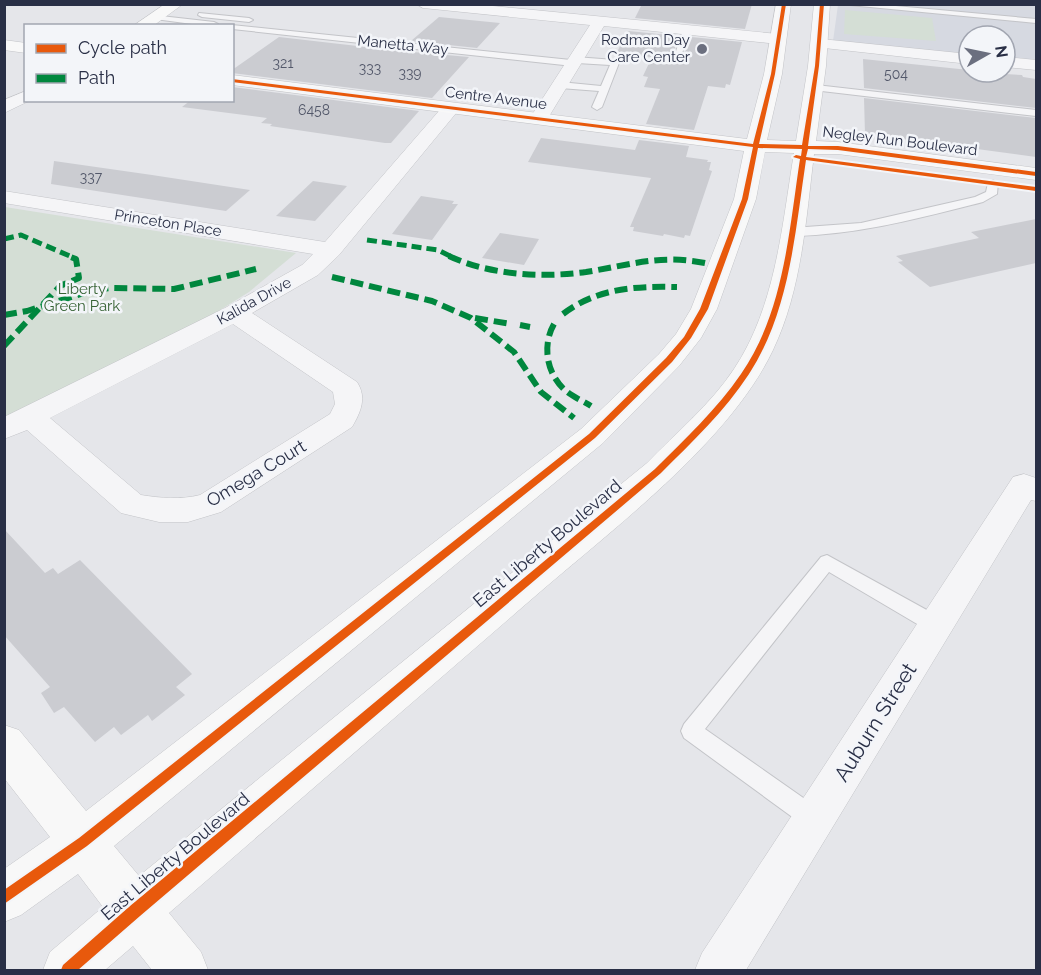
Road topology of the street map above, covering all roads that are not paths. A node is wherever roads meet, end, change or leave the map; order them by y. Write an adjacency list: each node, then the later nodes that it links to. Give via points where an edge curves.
1 (176, 4): 9 (main road)
2 (219, 4): 8 (lane)
3 (423, 4): 7 (street)
4 (784, 4): 18 (main road)
5 (822, 4): 19 (main road, East Liberty Boulevard)
6 (842, 4): 11 (lane)
7 (496, 8): 12 (street)
8 (202, 15): 10 (lane); 16 (lane, via 266,21)
9 (155, 17): 10 (lane); 13 (main road)
10 (192, 21): 14 (lane)
11 (1036, 21)
12 (599, 22): 17 (street); 22 (street)
13 (144, 24)
14 (211, 24)
15 (234, 27): 16 (lane, Manetta Way)
16 (255, 29): 22 (lane, Manetta Way)
17 (687, 30): 18 (street); 20 (lane)
18 (778, 39): 35 (main road)
19 (821, 44): 21 (street); 27 (main road, East Liberty Boulevard)
20 (676, 58)
21 (957, 58)
22 (574, 62): 26 (street); 28 (lane, Manetta Way, via 615,63)
23 (1017, 63): 24 (street)
24 (1036, 65)
25 (234, 80): 32 (main road, Centre Avenue)
26 (560, 85): 28 (lane); 34 (street)
27 (816, 88): 33 (lane); 36 (main road, East Liberty Boulevard)
28 (604, 89): 30 (lane)
29 (24, 97): 31 (street)
30 (597, 107)
31 (4, 108)
32 (451, 108): 34 (main road, Centre Avenue); 42 (street, Kalida Drive)
33 (1036, 113)
34 (539, 118): 35 (main road, Centre Avenue)
35 (756, 146): 36 (main road, Negley Run Boulevard); 49 (main road, via 745,199 719,274 704,309 669,360 592,436)
36 (805, 152): 37 (main road, Negley Run Boulevard); 38 (main road, Negley Run Boulevard); 41 (main road, East Liberty Boulevard)
37 (1036, 174)
38 (993, 183): 39 (main road, Negley Run Boulevard); 41 (lane, via 991,194 979,200 842,229)
39 (1036, 189)
40 (4, 197): 42 (street, Princeton Place)
41 (792, 232): 51 (main road, East Liberty Boulevard, via 776,303 747,372 715,413 658,471)
42 (332, 250): 43 (street, Kalida Drive, via 310,270)
43 (234, 313): 44 (street, Kalida Drive); 44 (street, Omega Court, via 347,388 349,404 342,420 210,504 188,510 132,505)
44 (17, 423)
45 (1036, 490): 46 (street, Auburn Street, via 1024,485)
46 (936, 625): 48 (street, Auburn Street); 48 (lane, via 827,562 691,731)
47 (4, 744): 49 (main road)
48 (813, 819): 54 (street, Auburn Street)
49 (84, 842): 50 (main road); 51 (main road)
50 (4, 898)
51 (135, 911): 52 (main road, East Liberty Boulevard); 53 (main road)
52 (68, 970)
53 (183, 970)
54 (719, 970)

